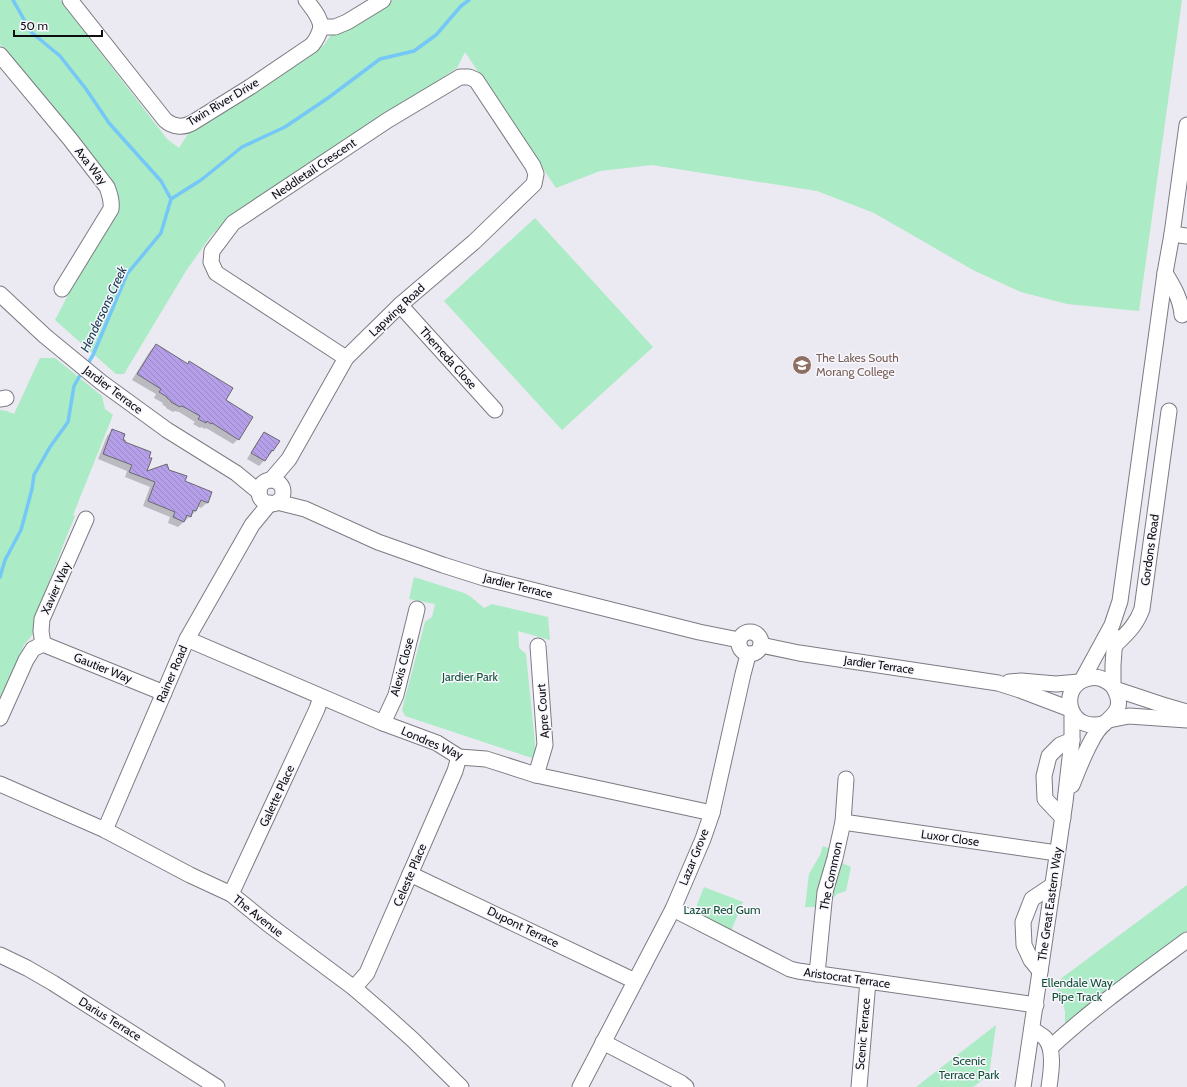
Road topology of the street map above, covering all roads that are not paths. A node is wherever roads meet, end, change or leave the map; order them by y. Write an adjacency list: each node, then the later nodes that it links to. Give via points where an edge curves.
1 (70, 0): 4 (street, Twin River Drive, via 165,120 177,126 192,124 312,45 317,40)
2 (306, 0): 4 (street, via 317,15)
3 (383, 0): 4 (street, via 347,22 335,27)
4 (321, 27)
5 (1, 61): 11 (street, Axa Way, via 75,145 111,196 111,209)
6 (1187, 125): 8 (street, Gordons Road)
7 (534, 184): 13 (street, Lapwing Road, via 474,242); 15 (street, Neddletail Crescent, via 536,174 533,166 476,80 460,77 388,120 233,223 212,251 211,262 216,273)
8 (1172, 234): 9 (street); 10 (street, Gordons Road)
9 (1187, 236)
10 (1165, 273): 14 (street, via 1178,294); 17 (street, Gordons Road)
11 (62, 289)
12 (0, 294): 20 (street, Jardier Terrace, via 69,357 101,382 167,430)
13 (400, 305): 15 (street, Lapwing Road); 16 (street, Themeda Close)
14 (1182, 315)
15 (346, 358): 20 (street, Lapwing Road)
16 (496, 410)
17 (1146, 411): 19 (street, Gordons Road, via 1162,431); 22 (street, Gordons Road)
18 (1169, 412): 19 (street, Gordons Road)
19 (1164, 444): 29 (street, Gordons Road, via 1142,609 1132,629)
20 (271, 492): 24 (street, Rainer Road); 25 (street, Jardier Terrace, via 378,542 477,576)
21 (86, 519): 26 (street, Xavier Way, via 42,619)
22 (1120, 601): 29 (street, Gordons Road); 31 (street, Gordons Road, via 1112,625)
23 (417, 609): 41 (street, Alexis Close, via 396,694)
24 (187, 639): 34 (street, Rainer Road); 35 (street, Londres Way)
25 (739, 640): 27 (street, via 744,633 752,632 758,636); 30 (street, via 741,651)
26 (43, 644): 34 (street, Gautier Way); 38 (street, via 33,649 26,660)
27 (761, 645): 30 (street, via 760,649); 32 (street, Jardier Terrace)
28 (538, 646): 44 (street, Apre Court, via 545,745)
29 (1114, 646): 33 (street, Gordons Road)
30 (748, 655): 48 (street, Lazar Grove)
31 (1081, 681): 32 (street, Jardier Terrace, via 1056,684 1021,681); 33 (street, via 1099,678); 36 (street, via 1070,694)
32 (998, 683): 36 (street, Jardier Terrace)
33 (1114, 688): 37 (street); 40 (street, via 1118,695 1117,709)
34 (164, 693): 51 (street, Rainer Road)
35 (321, 697): 41 (street, Londres Way); 55 (street, Galette Place)
36 (1071, 710): 40 (street, via 1076,718 1090,726); 42 (street, The Great Eastern Way)
37 (1187, 712)
38 (0, 718)
39 (1187, 720): 40 (street, via 1129,716)
40 (1107, 722): 47 (street, The Great Eastern Way, via 1092,740)
41 (383, 723): 43 (street, Londres Way, via 437,743)
42 (1072, 740): 47 (street, The Great Eastern Way); 49 (street, via 1060,745 1049,756 1044,776 1045,799)
43 (459, 757): 44 (street, Londres Way, via 486,759); 53 (street, Celeste Place)
44 (536, 775): 48 (street, Londres Way)
45 (846, 779): 50 (street, The Common)
46 (0, 784): 51 (street, The Avenue)
47 (1065, 802): 49 (street, The Great Eastern Way)
48 (712, 813): 56 (street, Lazar Grove)
49 (1062, 818): 52 (street, The Great Eastern Way)
50 (843, 822): 52 (street, Luxor Close); 60 (street, The Common, via 825,892)
51 (104, 830): 55 (street, The Avenue)
52 (1057, 853): 54 (street, The Great Eastern Way)
53 (410, 874): 61 (street, Dupont Terrace); 63 (street, Celeste Place, via 367,974)
54 (1053, 885): 59 (street, The Great Eastern Way); 59 (street, via 1032,899 1023,922 1024,945)
55 (231, 894): 63 (street, The Avenue)
56 (673, 909): 60 (street, Aristocrat Terrace, via 790,969); 61 (street, Lazar Grove)
57 (1187, 940): 67 (street, via 1101,1004)
58 (0, 955): 68 (street, Darius Terrace, via 53,983)
59 (1040, 971): 64 (street, The Great Eastern Way)
60 (817, 974): 62 (street, Aristocrat Terrace)
61 (635, 981): 66 (street, Lazar Grove)
62 (868, 981): 64 (street, Aristocrat Terrace); 72 (street, Scenic Terrace)
63 (354, 988): 69 (street, The Avenue)
64 (1036, 1005): 65 (street, The Great Eastern Way)
65 (1032, 1029): 67 (street, via 1045,1038); 73 (street, The Great Eastern Way)
66 (603, 1042): 70 (street, Lazar Grove); 71 (street)
67 (1050, 1047): 74 (street, via 1052,1070)
68 (217, 1087)
69 (461, 1087)
70 (580, 1087)
71 (686, 1087)
72 (858, 1087)
73 (1023, 1087)
74 (1049, 1087)

